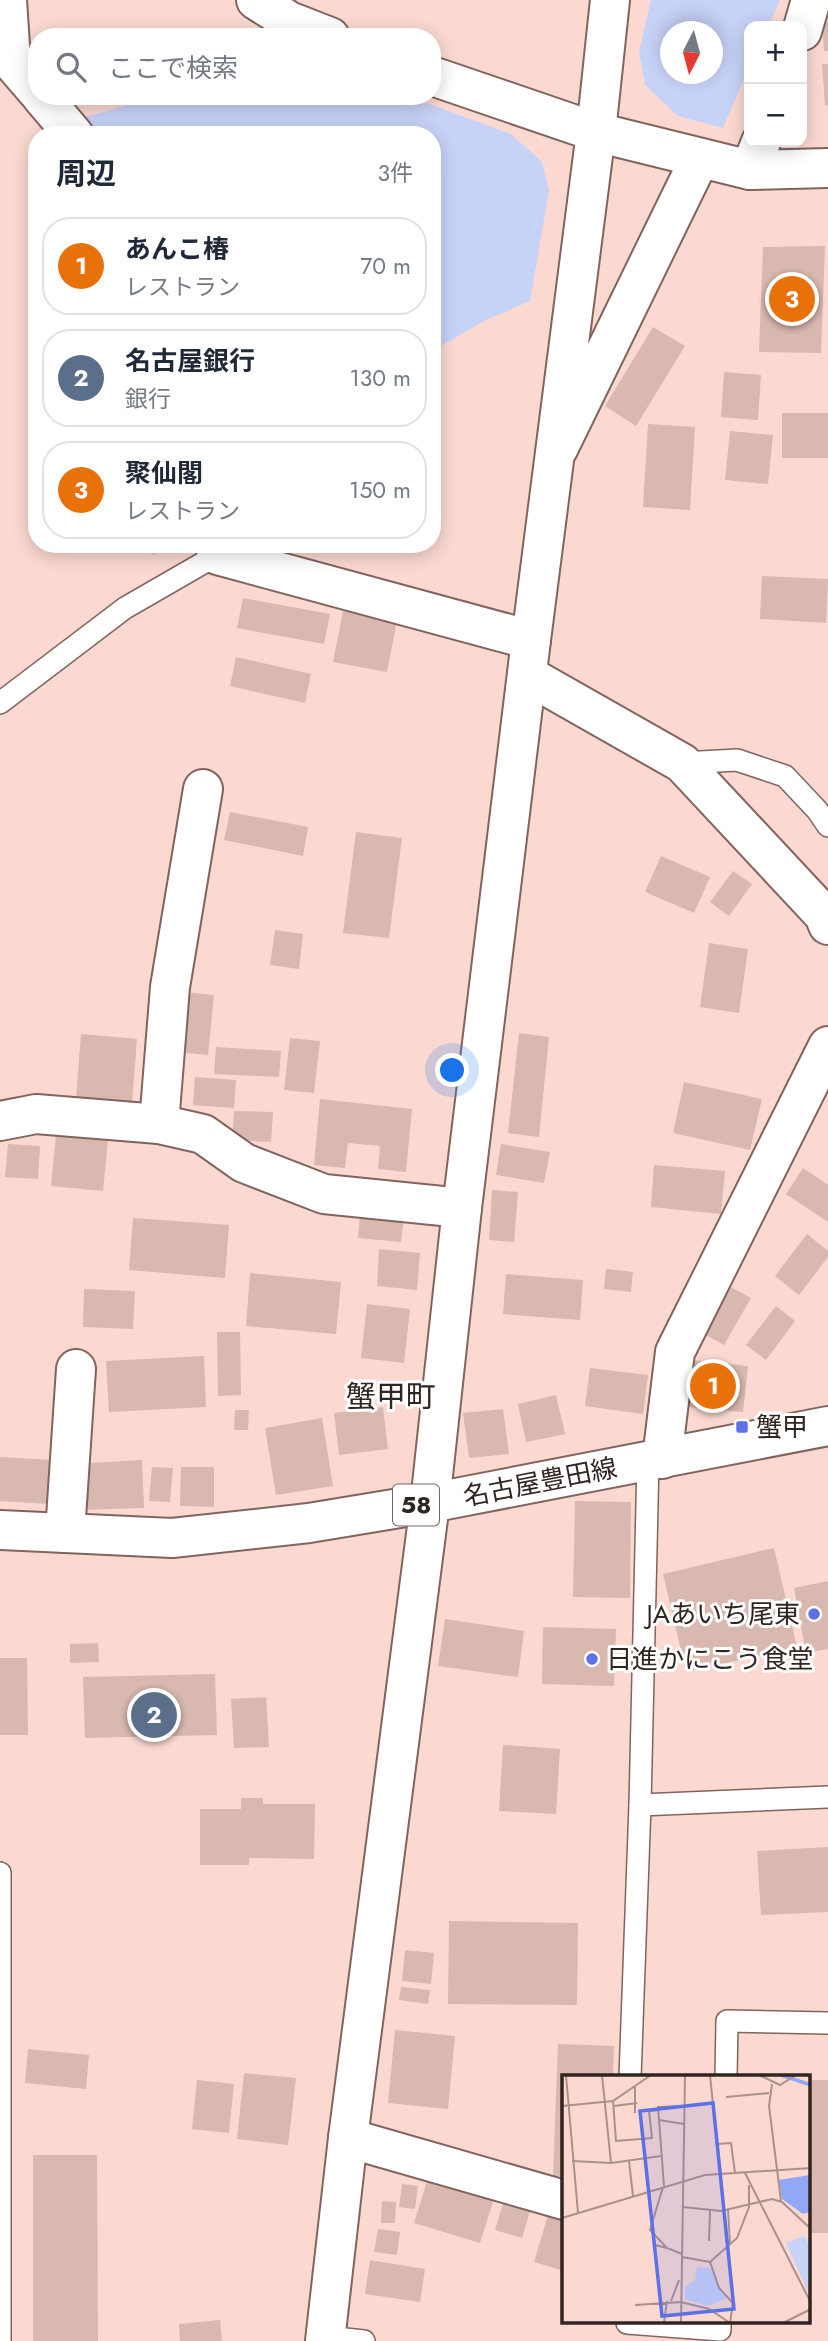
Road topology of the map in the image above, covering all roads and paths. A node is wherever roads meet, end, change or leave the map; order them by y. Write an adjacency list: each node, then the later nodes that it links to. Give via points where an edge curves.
1 (7, 0): 8 (street, via 11,61)
2 (256, 0): 6 (street)
3 (610, 0): 11 (street)
4 (811, 0): 5 (street)
5 (805, 21)
6 (307, 28)
7 (441, 79): 11 (street)
8 (28, 81)
9 (49, 105): 10 (street)
10 (66, 126)
11 (596, 132): 13 (street); 15 (street)
12 (755, 156): 13 (street); 14 (street)
13 (701, 158): 15 (street)
14 (828, 168)
15 (554, 457): 18 (street)
16 (210, 553): 19 (lane, via 125,608)
17 (228, 553): 18 (street)
18 (529, 657): 20 (street); 27 (street)
19 (0, 703)
20 (682, 763): 22 (lane, via 737,760 785,776); 23 (street)
21 (203, 789): 26 (street, via 170,987)
22 (828, 826)
23 (826, 916)
24 (828, 1046): 30 (street, via 675,1352)
25 (0, 1121): 26 (street, via 36,1114)
26 (159, 1124): 27 (street, via 203,1134 244,1163 324,1194)
27 (462, 1208): 31 (street)
28 (76, 1369): 33 (street)
29 (828, 1426): 30 (street, 名古屋豊田線 / 58)
30 (655, 1460): 31 (street, 名古屋豊田線 / 58); 35 (lane)
31 (430, 1503): 33 (street, 名古屋豊田線 / 58, via 309,1523 172,1538); 40 (street)
32 (0, 1530): 33 (street, 名古屋豊田線 / 58)
33 (65, 1533)
34 (828, 1797): 35 (lane)
35 (640, 1805): 38 (lane)
36 (0, 1873): 45 (lane)
37 (828, 2023): 39 (lane, via 727,2021)
38 (630, 2075)
39 (726, 2075)
40 (348, 2138): 41 (street); 44 (street)
41 (562, 2199)
42 (720, 2324): 43 (lane, via 720,2330)
43 (627, 2329)
44 (326, 2339): 46 (lane)
45 (0, 2341)
46 (365, 2341)

